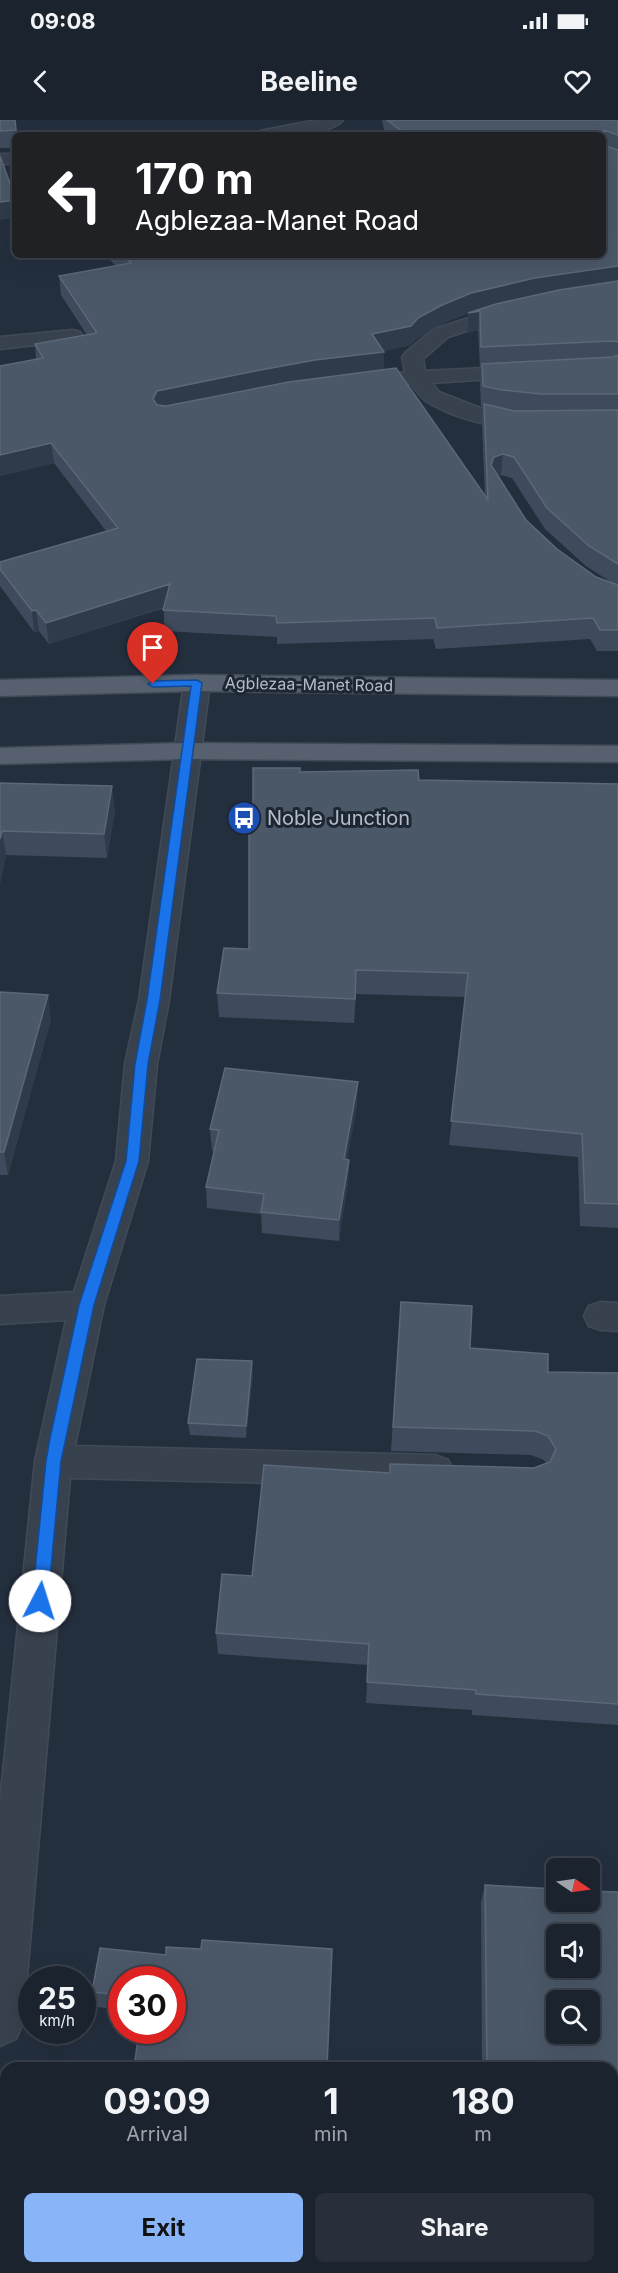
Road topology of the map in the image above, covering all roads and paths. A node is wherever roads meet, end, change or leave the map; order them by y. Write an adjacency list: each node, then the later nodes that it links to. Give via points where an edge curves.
1 (334, 120): 2 (street)
2 (282, 132)
3 (534, 306): 7 (street, via 488,316 441,333 412,357)
4 (73, 336): 5 (street)
5 (0, 343)
6 (553, 371): 7 (street)
7 (416, 376): 8 (street); 9 (street, via 432,396 467,411 512,423)
8 (386, 379)
9 (618, 422)
10 (197, 683): 11 (main road, Agblezaa-Manet Road); 12 (main road, Agblezaa-Manet Road); 13 (street)
11 (0, 688)
12 (618, 688)
13 (187, 751): 14 (main road); 15 (main road); 16 (street, via 154,1000 141,1064 132,1161)
14 (618, 754)
15 (0, 756)
16 (87, 1305): 17 (street); 18 (street)
17 (0, 1310)
18 (53, 1461): 19 (street); 20 (street)
19 (470, 1472)
20 (0, 2023)

